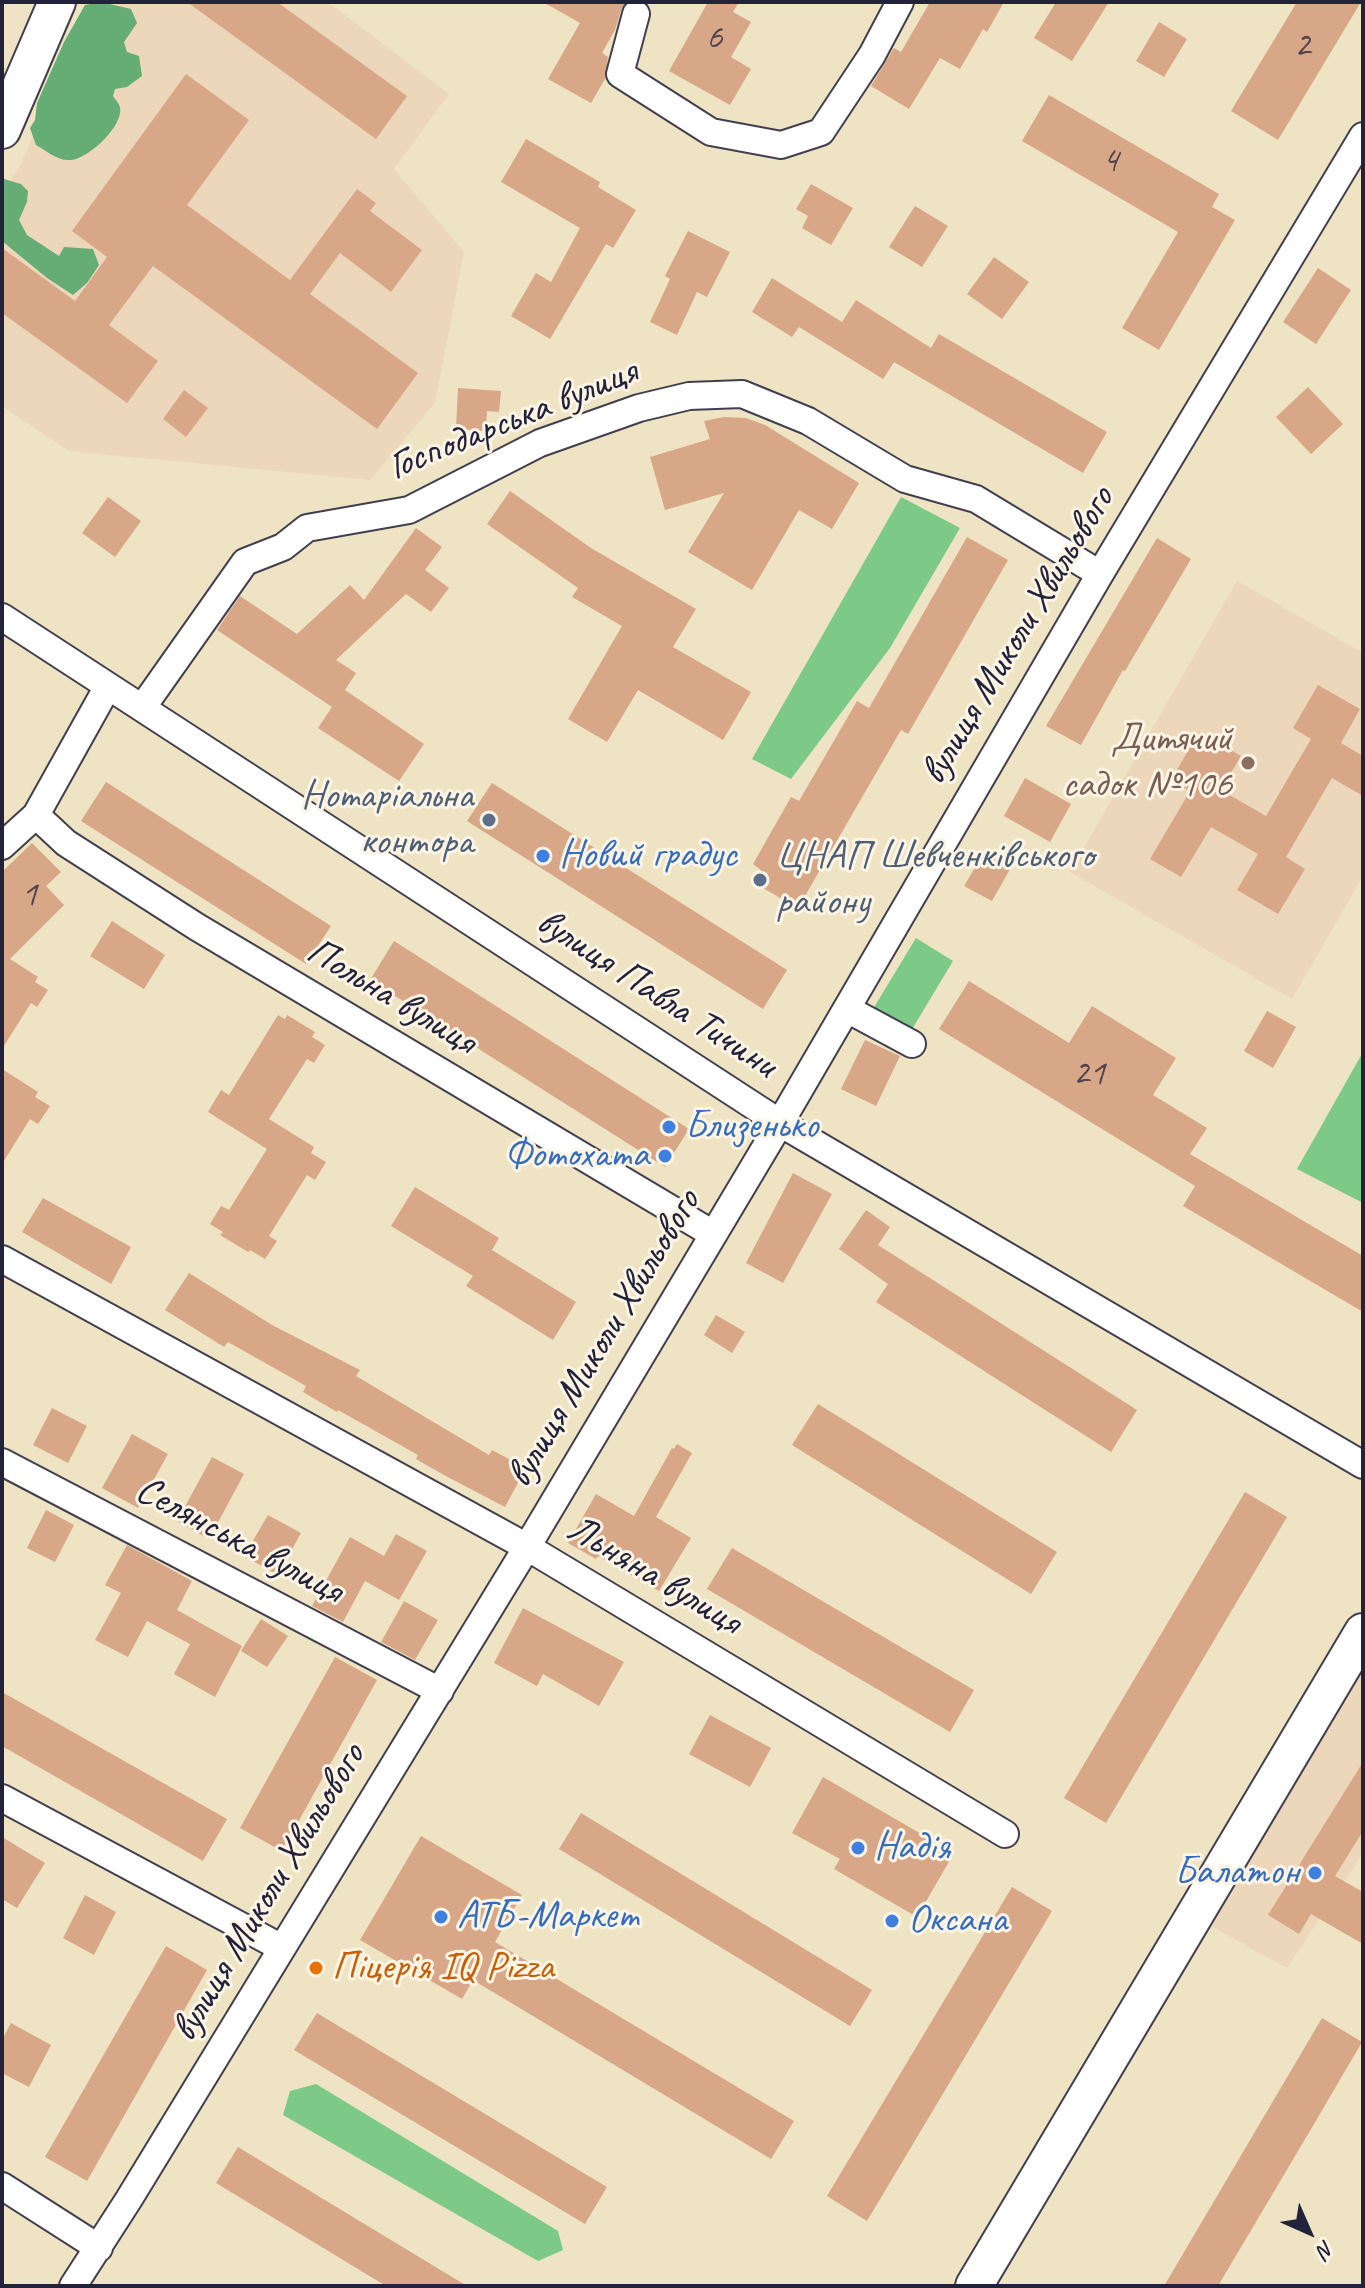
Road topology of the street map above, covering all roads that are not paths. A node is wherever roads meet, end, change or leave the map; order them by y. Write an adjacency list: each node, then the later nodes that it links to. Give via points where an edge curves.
1 (57, 2): 4 (main road)
2 (900, 2): 3 (street, via 821,132 781,145 711,132 620,74)
3 (636, 14)
4 (2, 130)
5 (1363, 136): 6 (street, вулиця Миколи Хвильового)
6 (1100, 574): 9 (street, Господарська вулиця, via 976,499 905,479 808,421 742,394 689,396 540,443 409,510 307,528 283,547 245,562); 12 (street, вулиця Миколи Хвильового)
7 (2, 617): 8 (street, вулиця Павла Тичини)
8 (108, 686): 9 (street, вулиця Павла Тичини); 10 (street)
9 (142, 708): 14 (street, вулиця Павла Тичини)
10 (36, 815): 11 (street); 15 (street, Польна вулиця, via 66,843 197,927)
11 (2, 846)
12 (847, 1009): 13 (street); 14 (street, вулиця Миколи Хвильового)
13 (912, 1044)
14 (780, 1123): 15 (street, вулиця Миколи Хвильового); 18 (street, вулиця Павла Тичини)
15 (713, 1234): 19 (street, вулиця Миколи Хвильового)
16 (2, 1259): 19 (street, Льняна вулиця)
17 (2, 1462): 21 (street, Селянська вулиця)
18 (1363, 1465)
19 (527, 1547): 21 (street, вулиця Миколи Хвильового); 23 (street, Льняна вулиця)
20 (1363, 1632): 28 (main road)
21 (440, 1691): 24 (street, вулиця Миколи Хвильового)
22 (2, 1798): 24 (street)
23 (1005, 1834)
24 (282, 1948): 26 (street, вулиця Миколи Хвильового)
25 (2, 2186): 26 (street)
26 (99, 2248): 27 (street, вулиця Миколи Хвильового)
27 (73, 2286)
28 (974, 2286)

